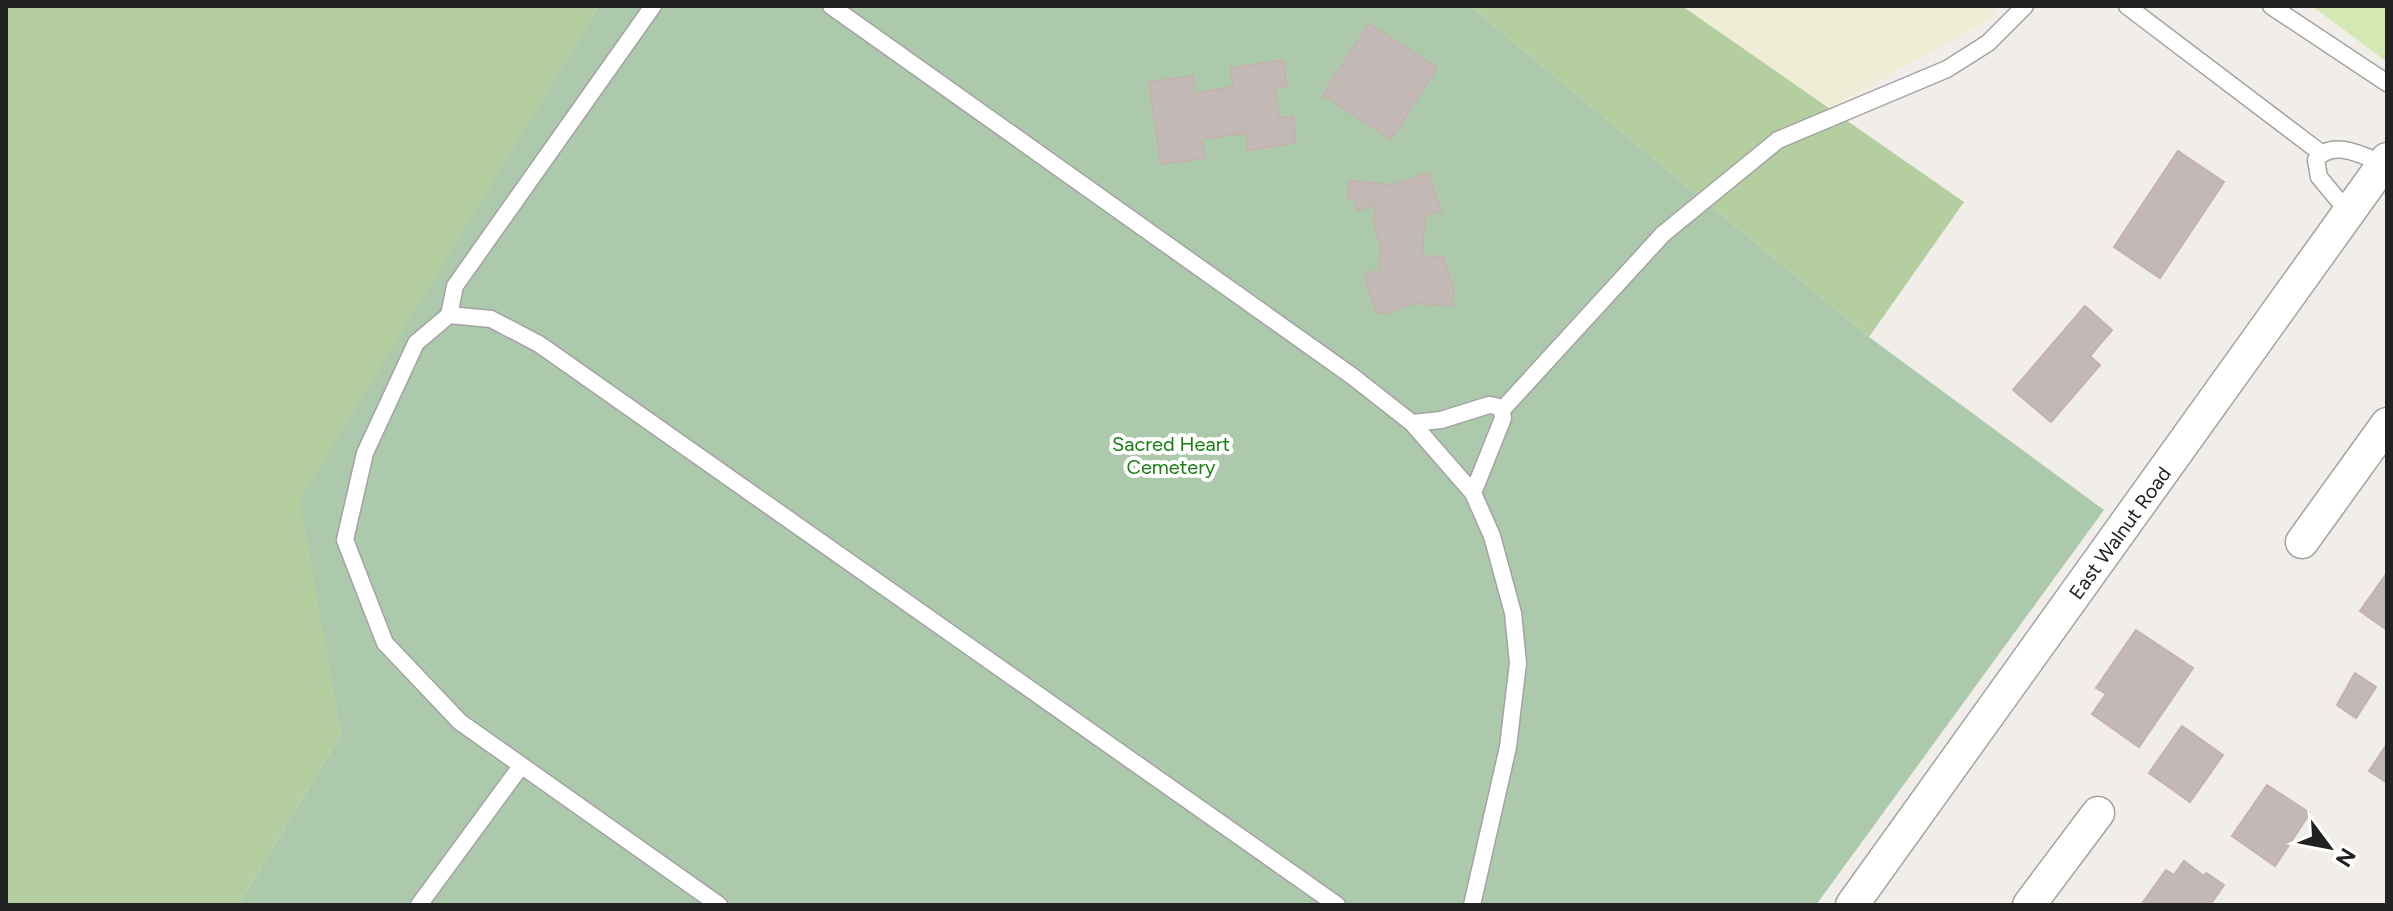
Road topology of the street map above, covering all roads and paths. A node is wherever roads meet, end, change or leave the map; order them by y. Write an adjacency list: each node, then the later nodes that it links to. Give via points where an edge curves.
1 (653, 6): 10 (lane, via 455,286)
2 (831, 6): 12 (lane)
3 (2025, 6): 11 (lane, via 1988,43 1947,69 1778,140 1663,234)
4 (2127, 6): 7 (lane)
5 (2271, 6): 6 (lane)
6 (2387, 83)
7 (2321, 153): 8 (lane, via 2349,151); 9 (lane, via 2316,160 2319,177)
8 (2381, 178): 9 (street, East Walnut Road)
9 (2349, 213): 22 (street, East Walnut Road)
10 (449, 315): 16 (lane, via 416,343 365,453 345,540 385,643 460,722); 20 (lane, via 491,319 539,344)
11 (1502, 410): 12 (lane, via 1489,405); 14 (lane)
12 (1412, 423): 14 (lane)
13 (2387, 424): 15 (street)
14 (1473, 493): 21 (lane, via 1492,536 1513,613 1518,663 1508,747)
15 (2302, 542)
16 (521, 766): 18 (lane); 19 (lane)
17 (2098, 813): 23 (street)
18 (419, 905)
19 (719, 905)
20 (1337, 905)
21 (1472, 905)
22 (1852, 905)
23 (2029, 905)

